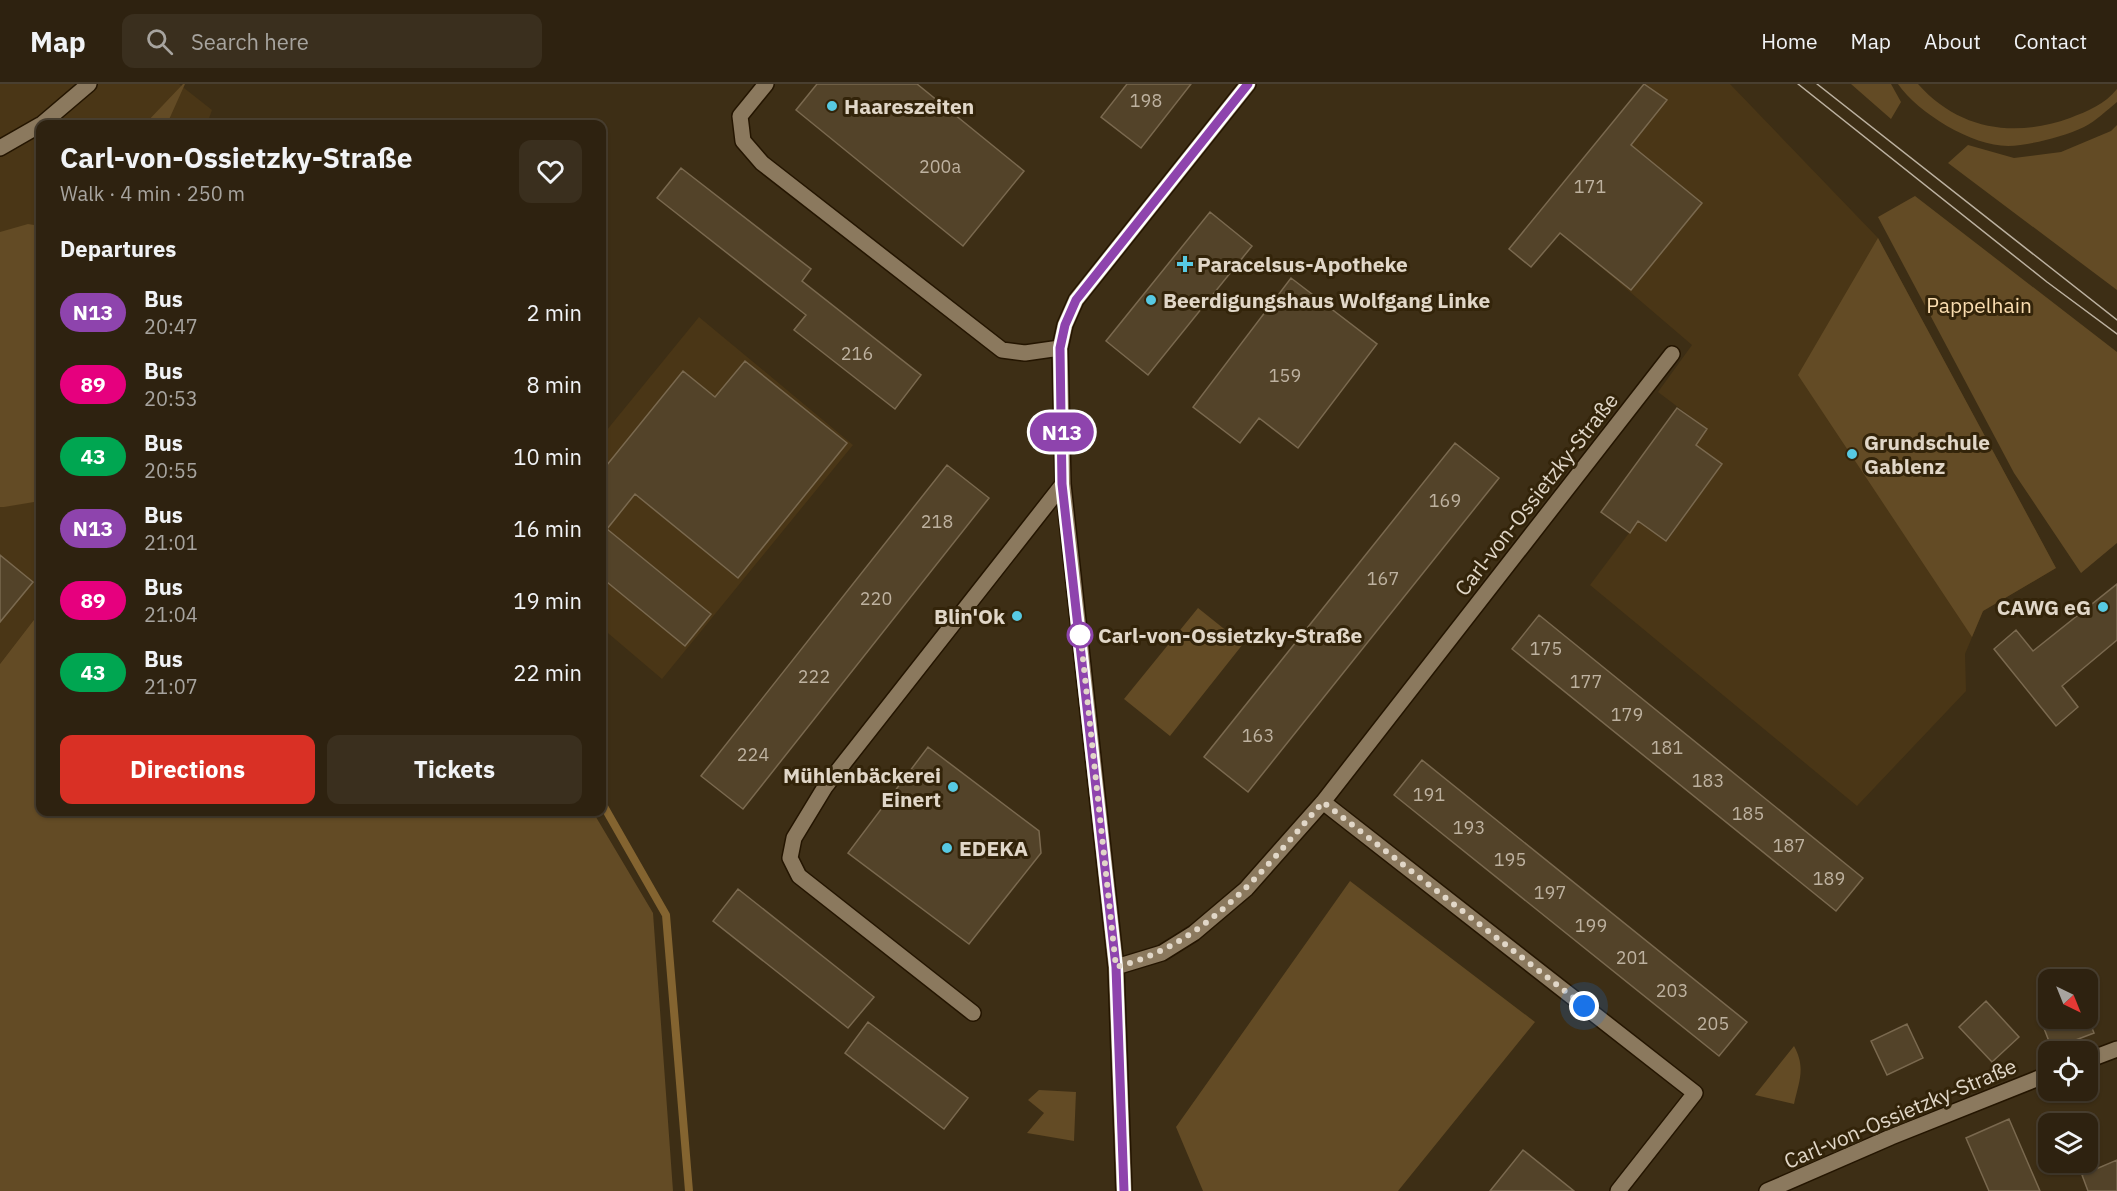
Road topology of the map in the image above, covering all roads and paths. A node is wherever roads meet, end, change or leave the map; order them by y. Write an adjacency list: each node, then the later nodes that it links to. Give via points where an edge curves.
1 (89, 84): 4 (street)
2 (766, 84): 7 (street, via 740,116 743,141 762,163 1002,350 1025,353)
3 (1248, 84): 7 (street, via 1076,300)
4 (47, 120)
5 (36, 128): 6 (street)
6 (0, 148)
7 (1060, 348): 9 (street)
8 (1672, 354): 10 (street, Carl-von-Ossietzky-Straße)
9 (1062, 484): 11 (street); 12 (street, via 825,787 794,838 790,858 799,876)
10 (1323, 802): 11 (street, Carl-von-Ossietzky-Straße, via 1246,889 1194,933 1162,953); 17 (street, via 1695,1093)
11 (1116, 967): 16 (street)
12 (973, 1013)
13 (2117, 1049): 14 (street)
14 (2098, 1056)
15 (2038, 1078): 18 (street, Carl-von-Ossietzky-Straße)
16 (1124, 1191)
17 (1618, 1191)
18 (1767, 1191)

